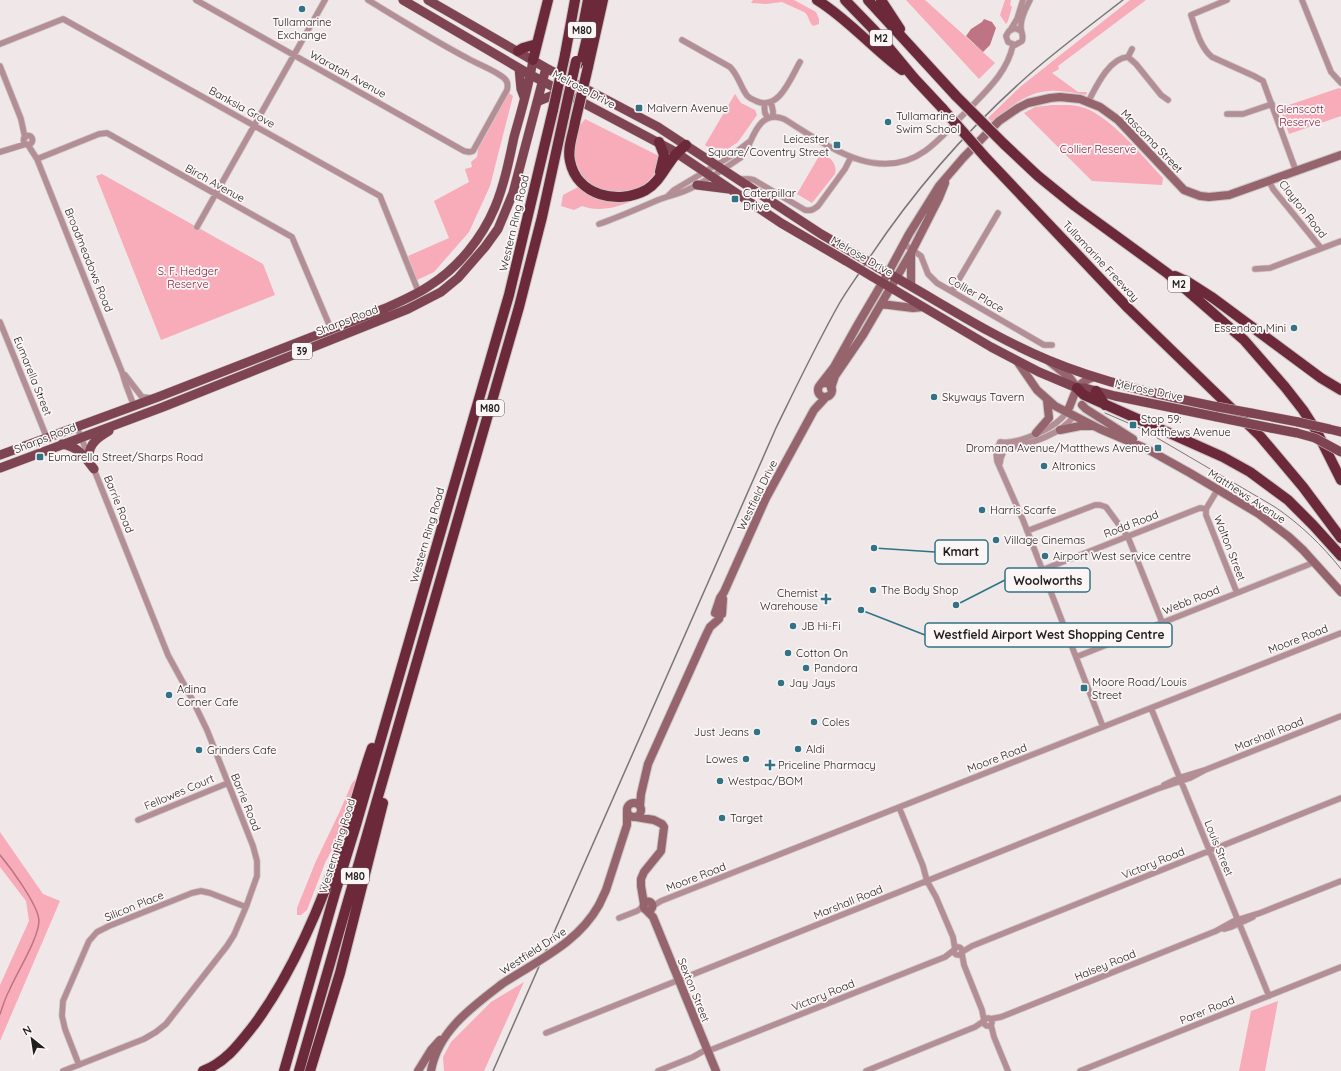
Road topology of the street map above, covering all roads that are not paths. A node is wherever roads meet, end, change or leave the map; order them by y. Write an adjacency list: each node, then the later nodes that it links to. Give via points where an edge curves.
1 (196, 0): 28 (street, Waratah Avenue)
2 (325, 0): 28 (street)
3 (368, 0): 28 (street, Waratah Avenue, via 501,76 507,82 507,90 471,152)
4 (403, 0): 34 (main road, Melrose Drive)
5 (428, 0): 27 (main road, Melrose Drive)
6 (548, 0): 23 (highway)
7 (588, 0): 32 (highway, M80)
8 (596, 0): 32 (highway)
9 (603, 0): 32 (highway)
10 (817, 0): 37 (highway)
11 (845, 0): 37 (highway, Tullamarine Freeway / M2, via 876,31)
12 (868, 0): 24 (highway, Tullamarine Freeway / M2)
13 (881, 0): 24 (highway)
14 (1023, 0): 19 (street)
15 (1030, 0): 20 (street, via 1022,16)
16 (1227, 0): 47 (street, via 1191,15 1202,45 1212,57 1263,81)
17 (1302, 0): 38 (street, via 1329,66)
18 (574, 3): 144 (highway, Western Ring Road / M80, bridge, via 553,110 509,295)
19 (1011, 29): 20 (street, via 1017,28); 25 (street, via 1006,38)
20 (1021, 31): 25 (street, via 1022,41)
21 (682, 40): 46 (street, via 730,68 748,96)
22 (0, 44): 51 (street, Banksia Grove, via 63,19)
23 (537, 44): 27 (highway); 30 (highway)
24 (909, 44): 84 (highway, Tullamarine Freeway / M2, bridge, via 956,96 1038,176)
25 (1013, 45): 59 (street, via 998,77 925,151 909,159 885,164)
26 (1132, 49): 29 (street)
27 (518, 51): 30 (main road, Melrose Drive)
28 (294, 55): 51 (street)
29 (1128, 57): 42 (street); 45 (street, via 1121,59 1104,74)
30 (533, 60): 35 (main road, Melrose Drive); 36 (main road, Sharps Road)
31 (800, 62): 44 (street, via 781,94)
32 (582, 64): 50 (highway, M80, bridge)
33 (0, 66): 52 (street, Broadmeadows Road)
34 (519, 68): 36 (main road, Melrose Drive); 41 (main road, 39)
35 (546, 68): 39 (main road, Sharps Road / 39); 55 (main road, Melrose Drive, via 647,121)
36 (530, 74): 39 (main road, Melrose Drive); 41 (main road, Sharps Road)
37 (914, 78): 135 (highway, Tullamarine Freeway / M2, bridge, via 1128,308 1260,436)
38 (1340, 80)
39 (542, 81): 40 (main road, Melrose Drive); 43 (main road, Sharps Road / 39)
40 (560, 91): 43 (main road); 53 (main road, Melrose Drive)
41 (524, 97): 77 (main road, Sharps Road / 39, via 501,189)
42 (1168, 100)
43 (537, 102): 78 (main road, Sharps Road / 39, via 513,193)
44 (771, 102): 46 (street); 49 (street)
45 (1088, 102): 67 (main road, Mascoma Street, via 1060,97 1028,103 1018,108 999,121); 69 (main road, Mascoma Street, via 1113,116 1184,190 1193,194 1209,197 1229,195)
46 (764, 103): 49 (street, via 765,113)
47 (1272, 104): 48 (street, via 1243,114); 64 (street)
48 (1227, 114)
49 (771, 118): 54 (street, via 760,123); 59 (street, via 784,119)
50 (569, 119): 66 (highway, via 570,161 579,180 591,190 605,196 623,198 647,189); 145 (highway, M80, via 519,307)
51 (254, 125): 72 (street); 90 (street, Banksia Grove, via 380,196)
52 (28, 141): 56 (street); 60 (street, Broadmeadows Road)
53 (658, 142): 57 (main road, Melrose Drive); 66 (highway, via 664,155)
54 (749, 142): 61 (street); 62 (street, via 747,151)
55 (686, 145): 57 (highway); 61 (main road, Melrose Drive)
56 (0, 152)
57 (677, 153): 63 (main road, Melrose Drive); 66 (highway)
58 (1341, 156): 64 (main road, Mascoma Street)
59 (851, 157): 68 (street, via 840,177 814,209 810,210 805,210 754,180)
60 (37, 158): 72 (street, Birch Avenue, via 105,132); 98 (street, Broadmeadows Road)
61 (716, 164): 62 (main road, Melrose Drive); 63 (street)
62 (724, 169): 65 (street); 68 (main road, Melrose Drive)
63 (704, 171): 65 (main road, Melrose Drive); 73 (street)
64 (1296, 171): 69 (main road, Mascoma Street)
65 (713, 176): 70 (street); 71 (main road, Melrose Drive)
66 (659, 178)
67 (947, 178): 80 (main road, Mascoma Street, via 928,202); 82 (main road, Mascoma Street)
68 (738, 179): 85 (main road, Melrose Drive, bridge, via 821,234)
69 (1269, 181): 81 (street, Clayton Road)
70 (698, 185): 71 (main road); 73 (street)
71 (733, 190): 86 (main road, Melrose Drive, bridge, via 781,223)
72 (215, 194): 76 (street); 94 (street, Birch Avenue, via 292,237)
73 (668, 196): 75 (street)
74 (998, 213): 89 (street)
75 (599, 224)
76 (197, 227)
77 (484, 229): 78 (main road); 90 (main road, Sharps Road / 39, via 450,269)
78 (493, 235): 111 (main road, Sharps Road / 39, via 458,278 424,302)
79 (1341, 241): 81 (street)
80 (904, 244): 82 (street, Collier Place); 85 (main road, Mascoma Street)
81 (1321, 248): 83 (street, via 1270,268)
82 (911, 252): 85 (main road, Mascoma Street); 87 (main road); 89 (street, Collier Place, via 922,258 924,266 937,283)
83 (1255, 269)
84 (1167, 273): 104 (highway, via 1188,282 1213,298 1330,385); 130 (highway, Tullamarine Freeway / M2, via 1244,340 1267,365 1317,432)
85 (892, 275): 86 (main road, Mascoma Street); 87 (main road, Melrose Drive); 88 (main road, Mascoma Street)
86 (883, 282): 88 (main road, Melrose Drive); 101 (main road, Westfield Drive, via 834,367)
87 (911, 286): 96 (main road, Melrose Drive)
88 (891, 288): 91 (main road); 92 (main road, Melrose Drive)
89 (952, 291): 95 (street, Collier Place, via 1045,346)
90 (418, 293): 94 (main road, Sharps Road / 39)
91 (881, 304): 92 (main road); 102 (main road, via 835,376)
92 (923, 307): 97 (main road, Melrose Drive)
93 (0, 322): 121 (street, Eumarella Street)
94 (330, 329): 106 (main road, Sharps Road / 39)
95 (1052, 345)
96 (1048, 360): 99 (main road, Melrose Drive); 103 (main road, via 1070,378)
97 (1017, 361): 103 (main road, Melrose Drive); 108 (main road, Matthews Avenue)
98 (122, 372): 106 (street, Broadmeadows Road, via 142,397); 110 (street, Broadmeadows Road)
99 (1094, 377): 100 (main road, Melrose Drive); 103 (main road, via 1083,381)
100 (1104, 380): 105 (main road, via 1098,384); 118 (main road, Melrose Drive, bridge, via 1156,394)
101 (819, 387): 102 (main road, via 826,384); 107 (main road, via 820,395); 112 (main road, Westfield Drive)
102 (831, 388): 107 (main road, via 831,394)
103 (1077, 388): 105 (highway, via 1083,394); 109 (main road); 113 (main road)
104 (1341, 390)
105 (1094, 395): 109 (highway); 125 (main road, Melrose Drive, bridge, via 1315,438); 136 (highway, via 1105,405 1216,454 1250,472 1288,500)
106 (158, 397): 110 (main road, Sharps Road / 39)
107 (826, 397): 112 (main road, Westfield Drive)
108 (1047, 400): 113 (main road, Matthews Avenue); 119 (main road, via 1049,417)
109 (1082, 405): 113 (main road); 124 (main road, Matthews Avenue)
110 (134, 406): 111 (main road, via 139,409); 116 (main road, Sharps Road / 39)
111 (163, 407): 114 (main road, Sharps Road / 39)
112 (814, 410): 151 (main road, Westfield Drive, via 766,498 716,606 718,615 709,622 706,635 648,764)
113 (1071, 414): 115 (main road, Matthews Avenue); 117 (street); 119 (street)
114 (131, 419): 120 (main road, Sharps Road / 39); 127 (main road, via 97,440 89,448)
115 (1094, 426): 117 (main road); 124 (main road, Matthews Avenue)
116 (77, 427): 120 (street, Barrie Road); 121 (main road, Sharps Road / 39)
117 (1060, 430): 123 (street, via 1024,444)
118 (1341, 430)
119 (1036, 433): 123 (street)
120 (81, 437): 122 (main road, Sharps Road / 39); 127 (street, Barrie Road)
121 (46, 438): 126 (main road, Sharps Road / 39)
122 (62, 444): 128 (main road, Sharps Road / 39); 129 (main road, via 73,446)
123 (1002, 445): 133 (street, via 996,453 998,461)
124 (1147, 449): 131 (main road, Matthews Avenue)
125 (1341, 452)
126 (0, 456)
127 (89, 456): 129 (street, Barrie Road)
128 (0, 468)
129 (94, 469): 150 (street, Barrie Road, via 168,656 207,730)
130 (1341, 480)
131 (1218, 489): 132 (street); 137 (main road, Matthews Avenue, via 1259,514 1289,537)
132 (1206, 510): 134 (street, Rodd Road, via 1200,508); 140 (street, Walton Street)
133 (1027, 531): 134 (street, via 1100,505 1106,507); 138 (street)
134 (1128, 536): 138 (street, Rodd Road); 141 (street)
135 (1341, 538)
136 (1341, 556)
137 (1315, 562): 139 (main road, Matthews Avenue); 140 (street, Webb Road)
138 (1042, 570): 143 (street)
139 (1341, 592)
140 (1237, 593): 141 (street, Webb Road)
141 (1162, 622): 143 (street, Webb Road)
142 (1341, 633): 146 (street, Moore Road)
143 (1076, 657): 148 (street)
144 (403, 662): 177 (highway, via 366,766 346,834 305,936 269,1005 228,1056); 178 (highway, Western Ring Road / M80)
145 (407, 698): 179 (highway, M80); 180 (highway, via 355,917)
146 (1151, 708): 148 (street, Moore Road); 149 (street, Louis Street)
147 (1341, 716): 149 (street, Marshall Road)
148 (1103, 727): 155 (street, Moore Road)
149 (1180, 780): 160 (street, Louis Street); 161 (street, Marshall Road)
150 (228, 783): 157 (street, Fellowes Court); 163 (street, Barrie Road, via 257,861 257,876)
151 (641, 794): 153 (main road, Westfield Drive); 154 (main road)
152 (1341, 798): 160 (street, Victory Road)
153 (640, 807): 154 (main road, via 636,803); 156 (main road, via 640,813); 158 (main road, Sexton Street)
154 (629, 808): 156 (main road, via 630,816); 159 (main road, Westfield Drive)
155 (899, 808): 161 (street); 164 (street, Moore Road)
156 (636, 817): 158 (main road); 159 (main road)
157 (138, 820)
158 (654, 820): 164 (main road, Sexton Street, via 664,825 663,845 660,853 642,876 642,890)
159 (627, 825): 173 (main road, Westfield Drive, bridge, via 600,905 588,922 571,940 502,984 471,1008)
160 (1209, 851): 166 (street, Louis Street); 167 (street, Victory Road)
161 (929, 880): 167 (street); 169 (street, Marshall Road)
162 (1341, 881): 166 (street, Halsey Road)
163 (246, 907): 175 (street, Barrie Road, via 227,946 166,1024 144,1039); 175 (street, Silicon Place, via 201,891 97,932 89,941 63,1001 62,1016 65,1029)
164 (647, 908): 165 (street, Moore Road); 169 (main road, Sexton Street)
165 (619, 918)
166 (1239, 922): 170 (street, Louis Street); 171 (street, Halsey Road)
167 (958, 951): 171 (street); 174 (street, Victory Road)
168 (1341, 967): 170 (street, Parer Road)
169 (678, 980): 172 (street, Marshall Road); 174 (main road, Sexton Street)
170 (1269, 996): 187 (street, Parer Road)
171 (988, 1022): 185 (street, Halsey Road); 186 (street)
172 (546, 1032)
173 (447, 1034): 181 (main road, Westfield Drive, via 434,1046); 182 (main road, Westfield Drive)
174 (708, 1051): 183 (street, Victory Road); 184 (main road, Sexton Street)
175 (79, 1065): 176 (street, Barrie Road)
176 (63, 1071)
177 (203, 1071)
178 (284, 1071)
179 (299, 1071)
180 (310, 1071)
181 (418, 1071)
182 (431, 1071)
183 (658, 1071)
184 (716, 1071)
185 (866, 1071)
186 (1008, 1071)
187 (1080, 1071)

